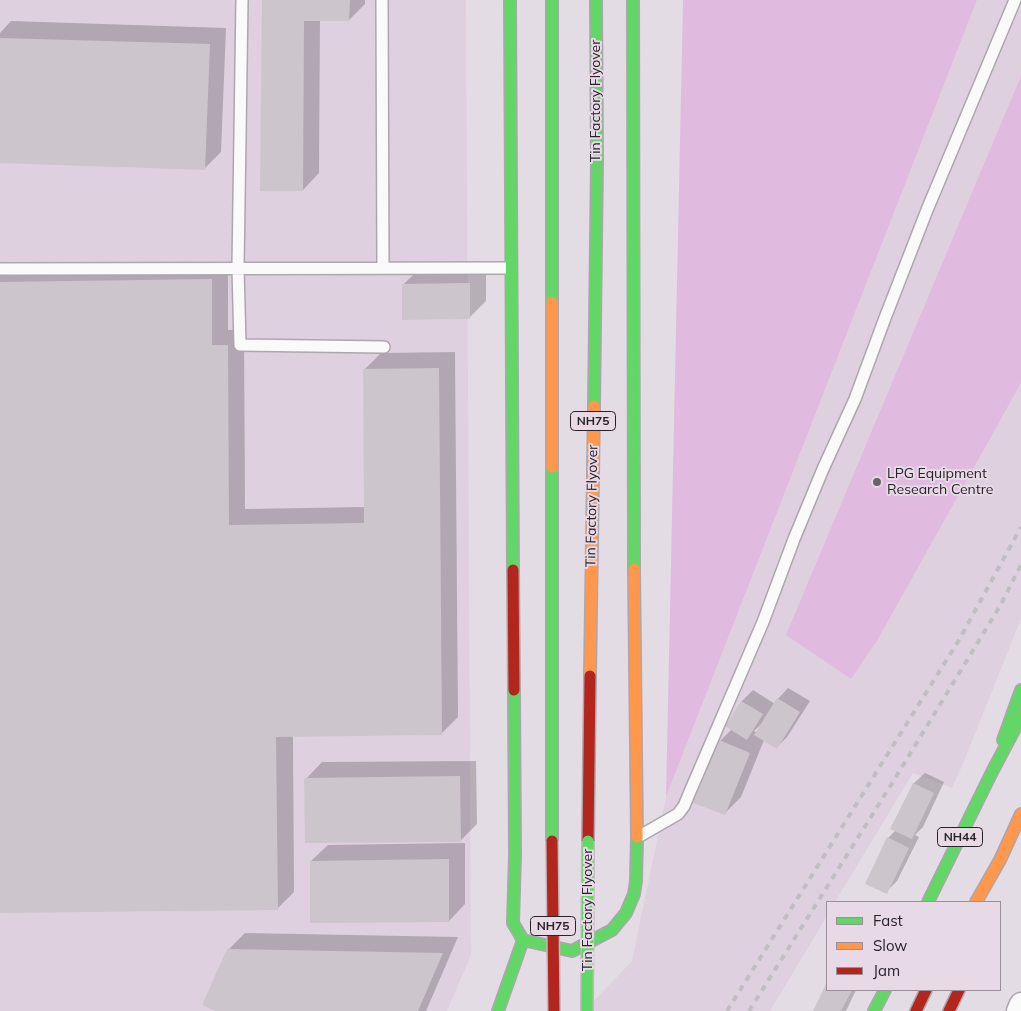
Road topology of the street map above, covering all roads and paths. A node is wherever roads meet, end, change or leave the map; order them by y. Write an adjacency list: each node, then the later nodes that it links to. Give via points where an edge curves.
1 (242, 0): 8 (lane)
2 (382, 0): 9 (lane)
3 (510, 0): 10 (main road)
4 (552, 0): 28 (main road, NH75, bridge)
5 (596, 0): 29 (main road, Tin Factory Flyover / NH75, bridge)
6 (633, 0): 17 (main road)
7 (1015, 0): 17 (lane, via 924,219 855,399 684,806 678,814)
8 (238, 268): 9 (lane); 11 (lane); 12 (lane, via 240,345)
9 (383, 268): 10 (lane)
10 (511, 268): 22 (main road, via 513,922)
11 (0, 269)
12 (384, 347)
13 (1021, 690): 15 (main road)
14 (1021, 717): 15 (main road, NH44)
15 (992, 772): 20 (main road, NH44)
16 (1021, 814): 18 (main road)
17 (637, 838): 22 (main road, via 634,894 626,913 612,930 572,951)
18 (1000, 860): 19 (main road); 21 (main road)
19 (994, 894)
20 (928, 901)
21 (977, 901)
22 (523, 940): 27 (main road)
23 (884, 991): 30 (main road)
24 (926, 991): 31 (main road)
25 (959, 991): 32 (main road)
26 (1021, 1004): 33 (street)
27 (498, 1011)
28 (554, 1011)
29 (587, 1011)
30 (874, 1011)
31 (916, 1011)
32 (949, 1011)
33 (1018, 1011)

